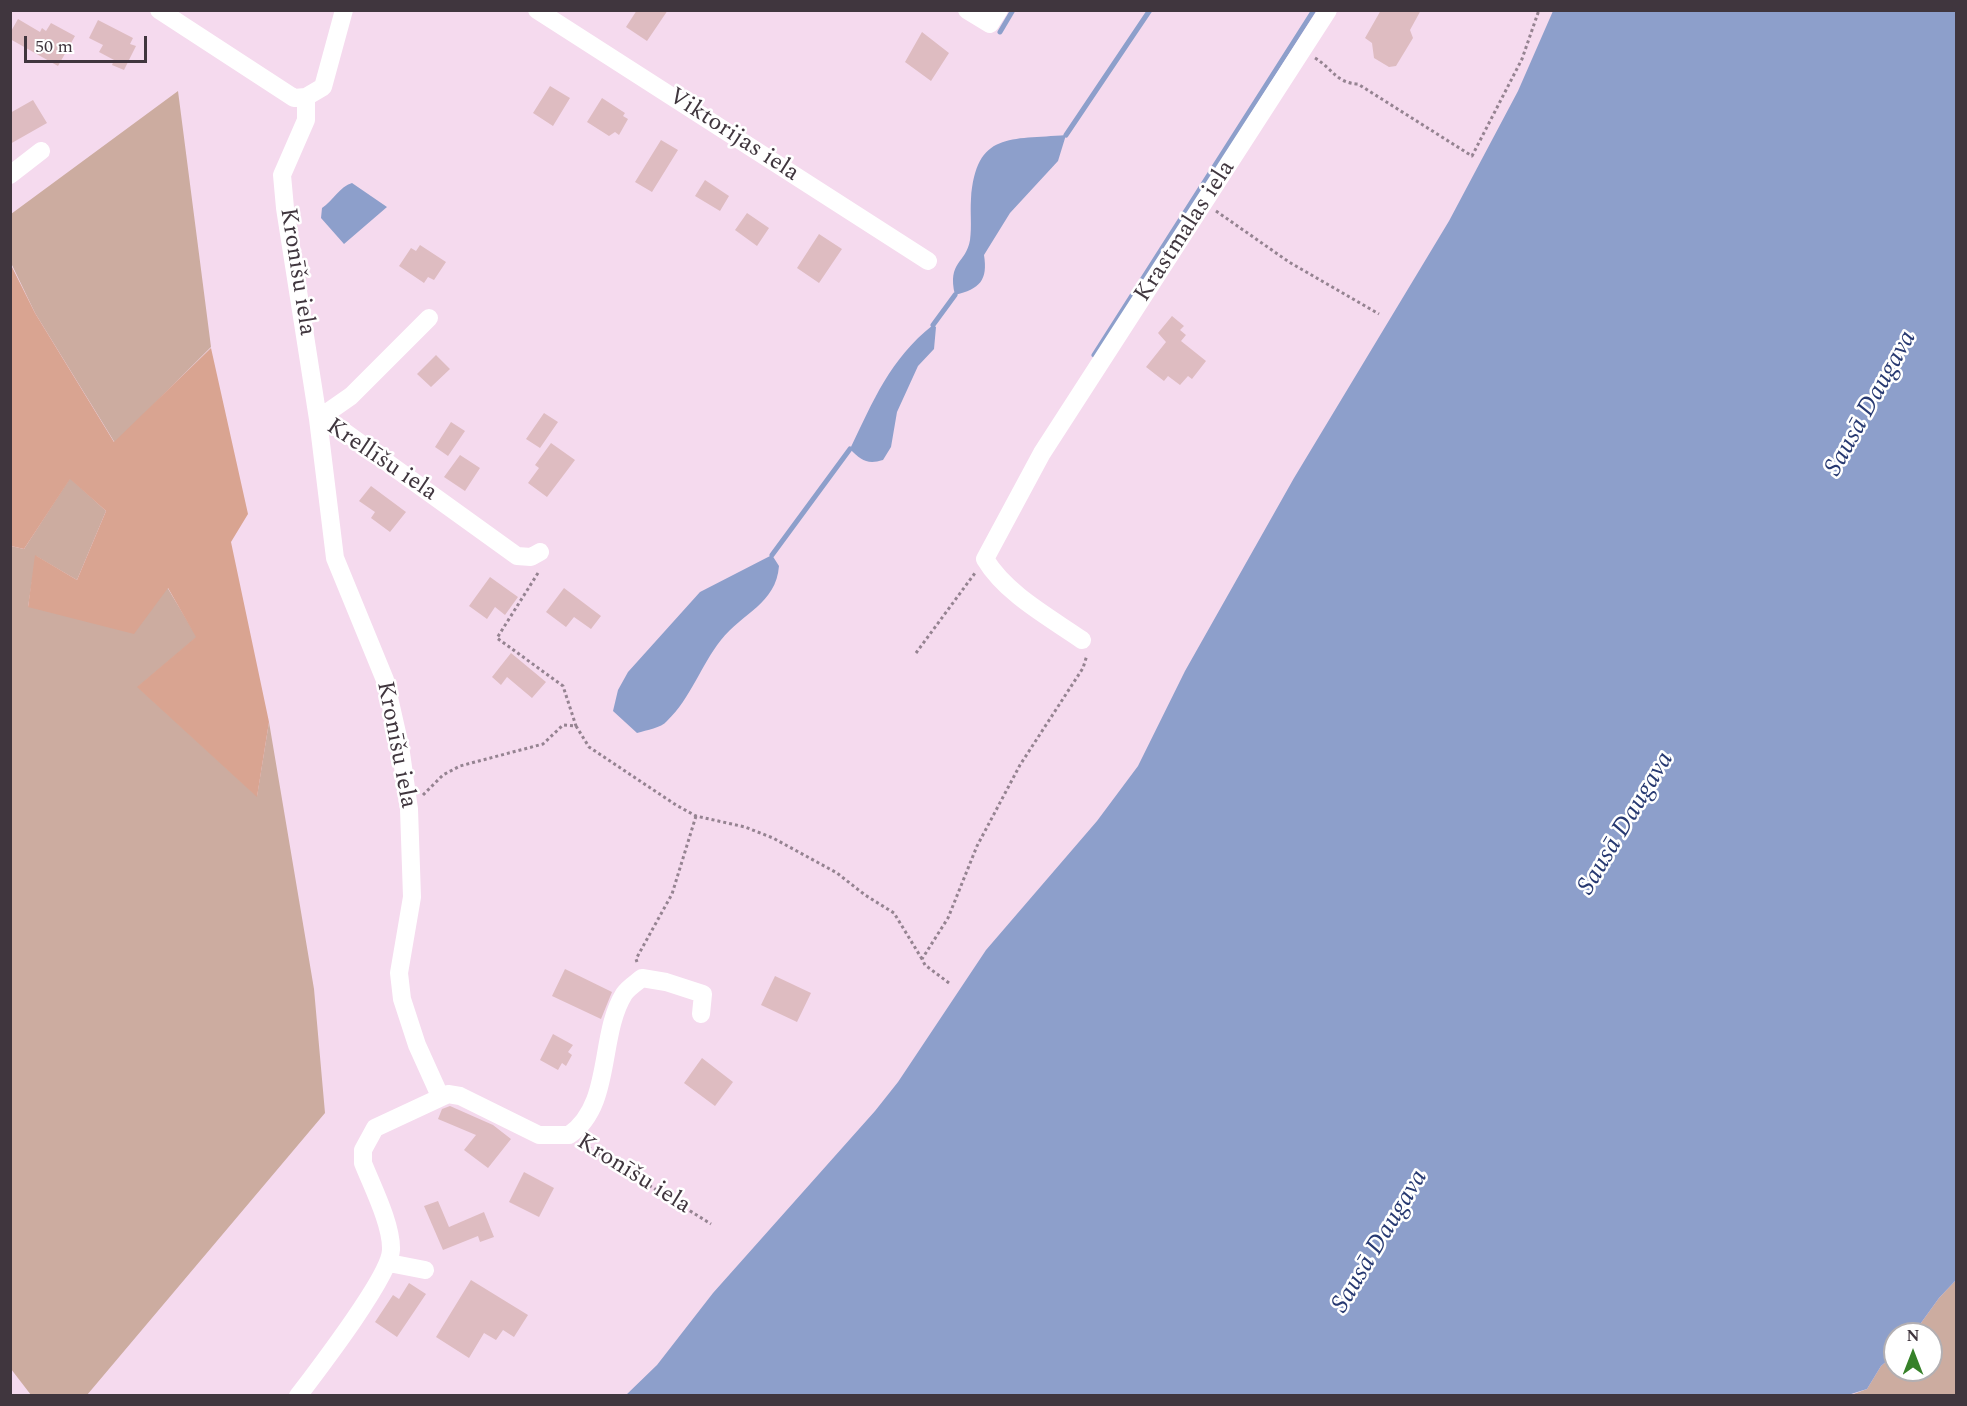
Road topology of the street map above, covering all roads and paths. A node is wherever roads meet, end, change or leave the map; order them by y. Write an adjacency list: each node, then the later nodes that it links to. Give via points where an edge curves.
1 (159, 10): 9 (street, via 294,98)
2 (344, 10): 9 (street, via 323,87)
3 (537, 10): 13 (street, Viktorijas iela)
4 (967, 10): 5 (street, via 990,24)
5 (999, 10)
6 (1328, 10): 8 (street, Krastmalas iela)
7 (1539, 10): 8 (path, via 1522,59 1472,156 1358,84 1345,84 1330,74 1326,64)
8 (1303, 50): 12 (street, Krastmalas iela)
9 (306, 97): 16 (street, Kronīšu iela, via 306,120 282,175)
10 (41, 151): 11 (street)
11 (10, 175)
12 (1204, 203): 14 (path, via 1289,262); 18 (street, Krastmalas iela, via 1042,453)
13 (928, 261)
14 (1379, 314)
15 (429, 318): 16 (street, Krellīšu iela, via 351,396)
16 (318, 420): 17 (street, Krellīšu iela, via 342,430 517,556 531,557); 23 (street, Kronīšu iela, via 335,558 385,681 400,746)
17 (540, 552)
18 (984, 559): 20 (street, via 993,573 1018,595); 21 (path)
19 (538, 573): 22 (path, via 497,638 563,686)
20 (1082, 640): 25 (path, via 1087,647 1083,668 1020,765 977,846 948,918)
21 (916, 653)
22 (576, 726): 23 (path, via 563,725 543,744 460,766 443,775); 24 (path, via 589,747)
23 (408, 809): 29 (street, Kronīšu iela, via 412,897 399,973 402,999 417,1045)
24 (696, 816): 25 (path, via 773,838 837,873 894,913); 26 (path, via 672,894 636,959)
25 (922, 959): 27 (path)
26 (642, 978): 28 (street, via 703,994); 30 (street, via 625,992 613,1019 593,1102 585,1120)
27 (949, 983)
28 (701, 1014)
29 (440, 1096): 30 (street, Kronīšu iela, via 460,1096 539,1136); 32 (street, via 375,1128 363,1150 363,1163 391,1237)
30 (569, 1135): 31 (path, Kronīšu iela)
31 (711, 1224)
32 (389, 1263): 33 (street); 34 (street, via 338,1343)
33 (425, 1269)
34 (298, 1395)

